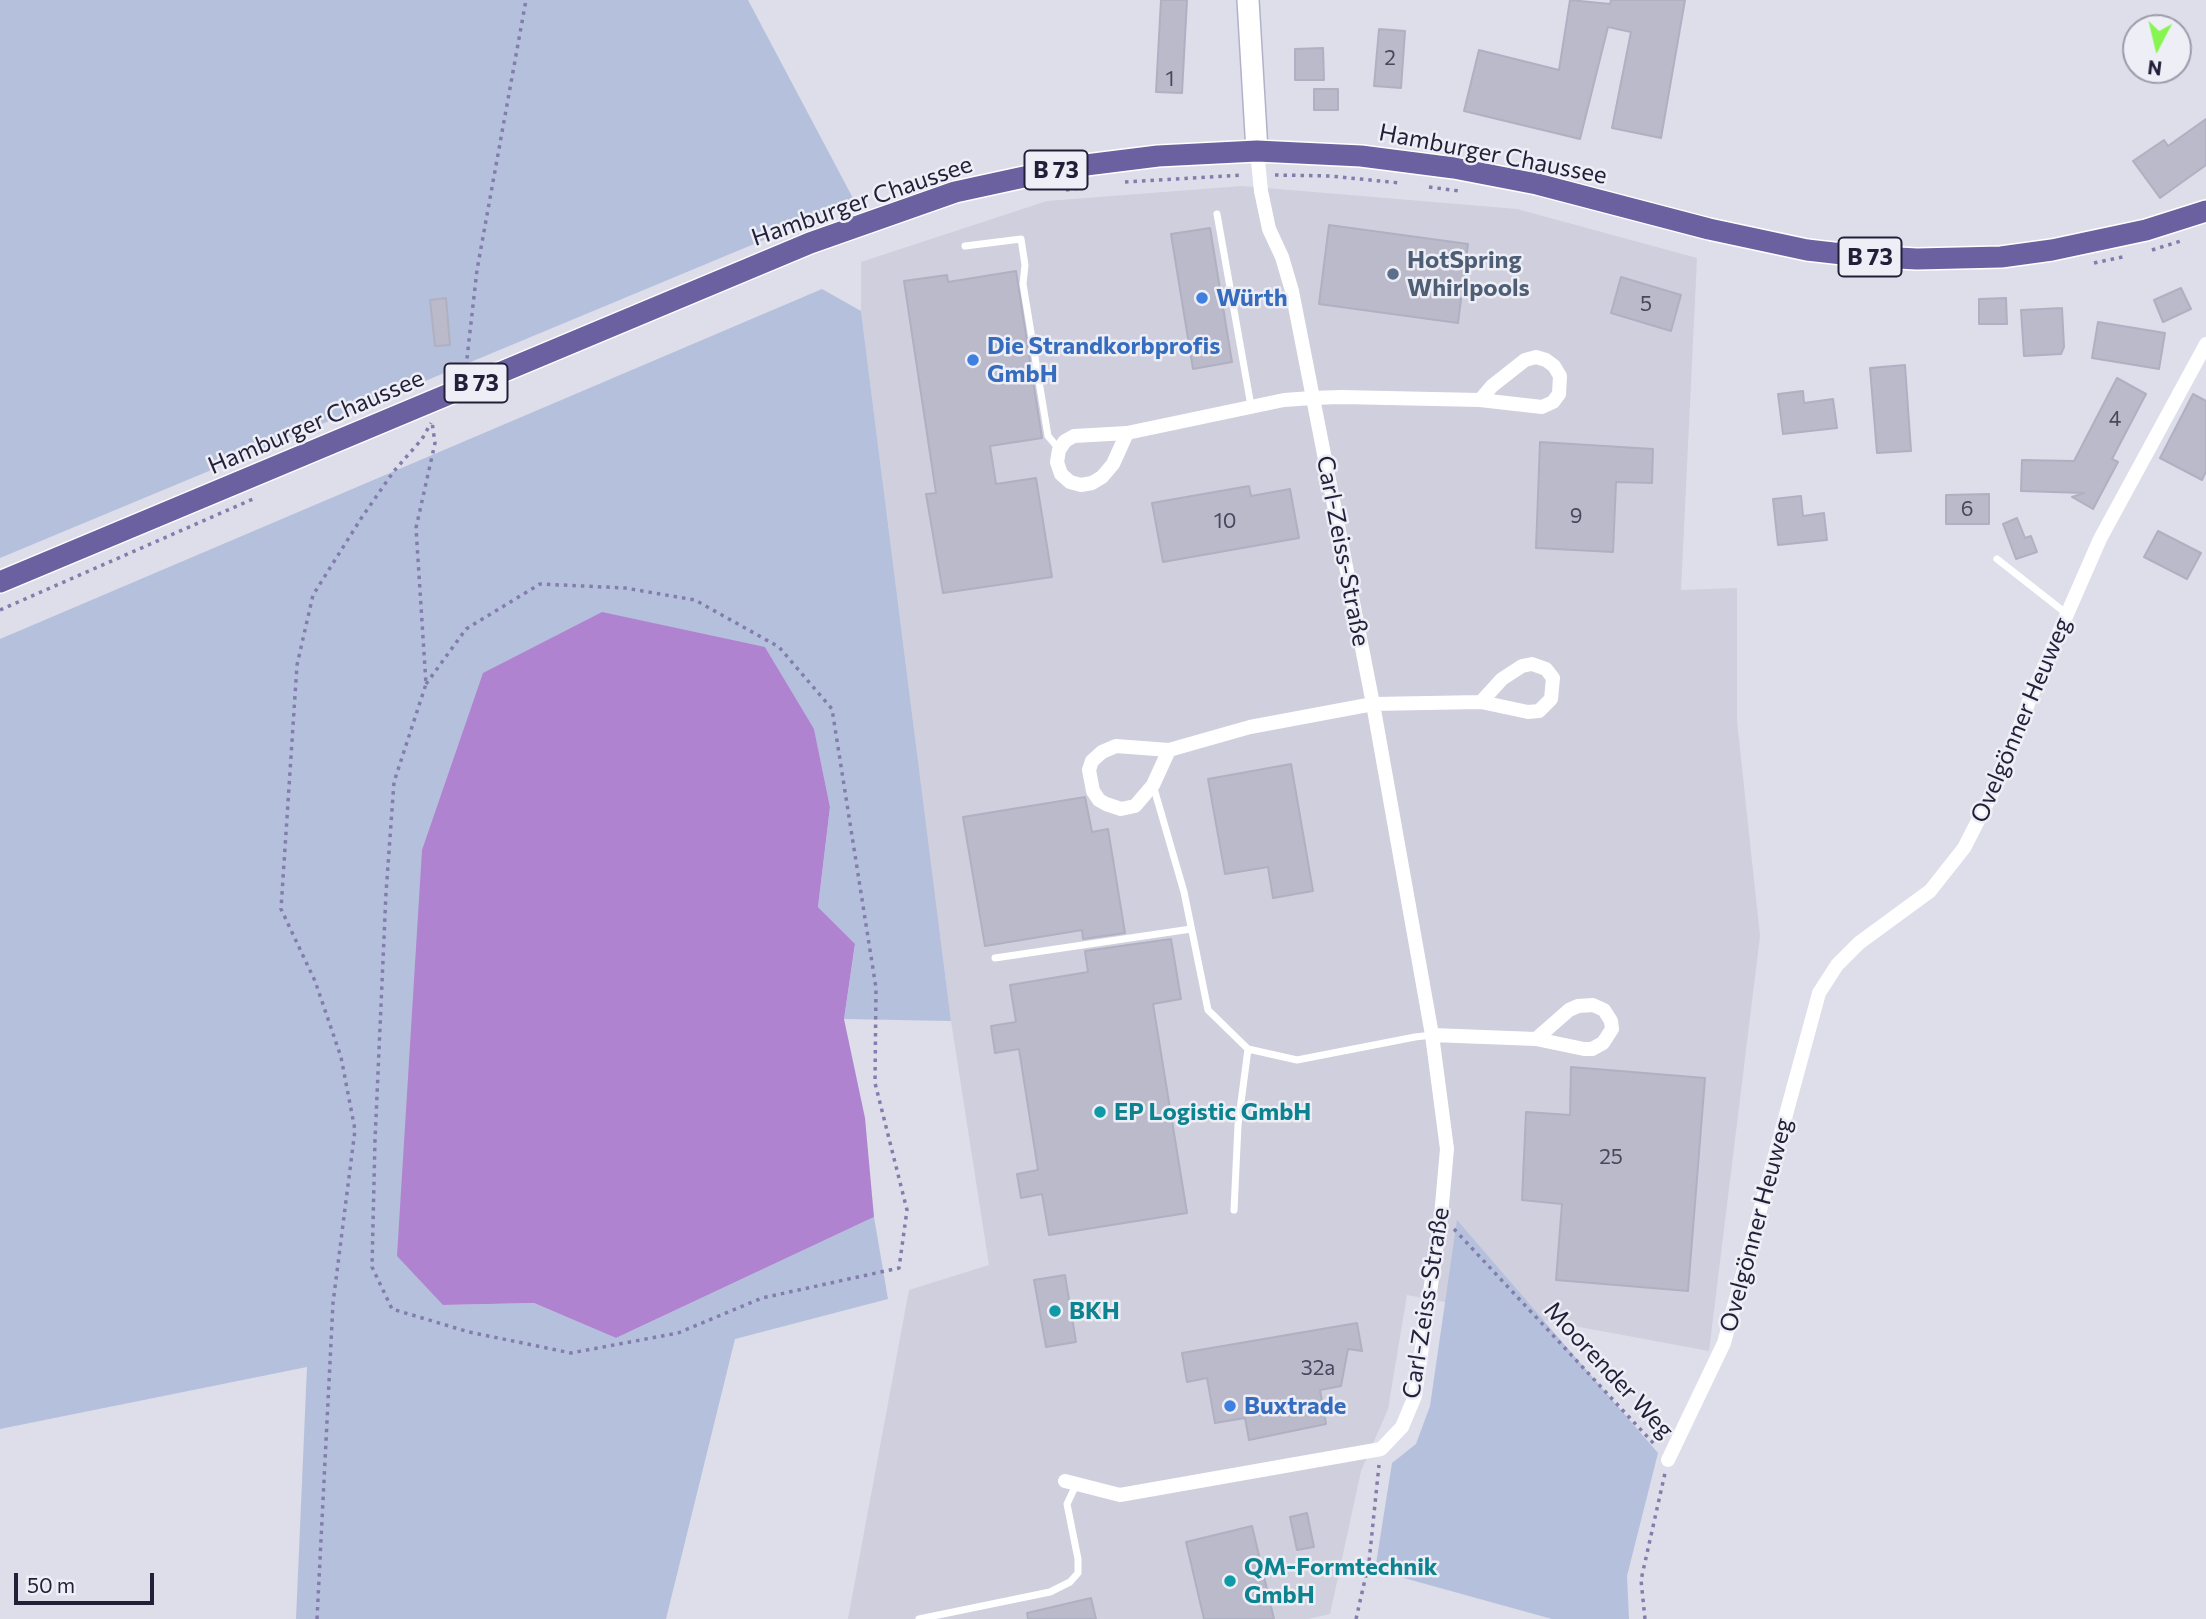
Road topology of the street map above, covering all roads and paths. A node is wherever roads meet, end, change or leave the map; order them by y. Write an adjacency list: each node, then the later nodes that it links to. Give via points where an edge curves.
1 (526, 0): 19 (path, via 477,270)
2 (1248, 0): 3 (street)
3 (1257, 151): 4 (street, Carl-Zeiss-Straße); 11 (main road, Hamburger Chaussee / B 73, via 1361,156 1454,168 1576,193 1756,240 1860,256 2001,257 2146,230); 19 (main road, Hamburger Chaussee / B 73, via 1070,167 955,192 810,243)
4 (1259, 174): 5 (path); 6 (path); 20 (street, Carl-Zeiss-Straße, via 1269,229 1293,291)
5 (1114, 183)
6 (1411, 184)
7 (1091, 186): 10 (path)
8 (1424, 186): 9 (path)
9 (1463, 191)
10 (1056, 192)
11 (2206, 211)
12 (1217, 214): 22 (lane)
13 (2186, 239): 15 (path)
14 (965, 246): 26 (lane, via 1021,239 1023,284 1048,436)
15 (2141, 253)
16 (2129, 256): 17 (path)
17 (2091, 264)
18 (2206, 344): 31 (street, Ovelgönner Heuweg, via 2100,538)
19 (463, 388): 29 (main road, Hamburger Chaussee / B 73)
20 (1312, 398): 21 (street); 22 (street); 34 (street, Carl-Zeiss-Straße)
21 (1480, 400): 21 (street, via 1525,360 1546,360 1560,376 1559,394 1542,407)
22 (1251, 407): 24 (street)
23 (419, 427): 47 (path, via 432,421 362,517 313,595 297,665 281,909 315,981 341,1057 355,1130 333,1303)
24 (1127, 433): 26 (street, via 1074,436); 26 (street, via 1113,464 1093,483 1070,482 1061,474)
25 (435, 443): 32 (path, via 416,528)
26 (1059, 450)
27 (256, 498): 30 (path)
28 (1997, 559): 31 (lane)
29 (0, 582)
30 (0, 610)
31 (2067, 614): 45 (street, Ovelgönner Heuweg, via 2002,774 1964,848 1930,891 1859,943 1819,993 1724,1343)
32 (426, 684): 32 (path, via 394,782 386,892 372,1267 392,1308 469,1332 571,1353 678,1333 762,1298 899,1268 907,1210 875,1083 876,988 832,709 779,647 695,600 625,587 540,584 466,629)
33 (1481, 702): 33 (street, via 1539,711 1551,699 1553,678 1546,669 1522,666); 34 (street)
34 (1373, 704): 35 (street, via 1250,727); 39 (street, Carl-Zeiss-Straße)
35 (1169, 750): 36 (street); 36 (street, via 1116,746 1102,752 1089,770 1099,800 1121,809 1135,806)
36 (1153, 785): 37 (lane)
37 (1191, 929): 38 (lane); 41 (lane, via 1208,1010)
38 (995, 958)
39 (1432, 1035): 40 (street); 41 (lane, via 1297,1060); 43 (street, Carl-Zeiss-Straße, via 1447,1149)
40 (1536, 1039): 40 (street, via 1592,1049 1608,1036 1611,1021 1604,1010 1578,1006)
41 (1248, 1049): 42 (lane)
42 (1234, 1210)
43 (1441, 1216): 44 (street, Carl-Zeiss-Straße, via 1415,1396 1402,1427); 45 (path, Moorender Weg)
44 (1381, 1449): 46 (street, via 1120,1495); 49 (path, via 1369,1562)
45 (1668, 1460): 50 (path, Moorender Weg, via 1641,1580)
46 (1070, 1483): 48 (lane, via 1067,1504 1078,1559 1077,1573 1070,1582 1049,1592)
47 (317, 1619)
48 (919, 1619)
49 (1356, 1619)
50 (1646, 1619)

